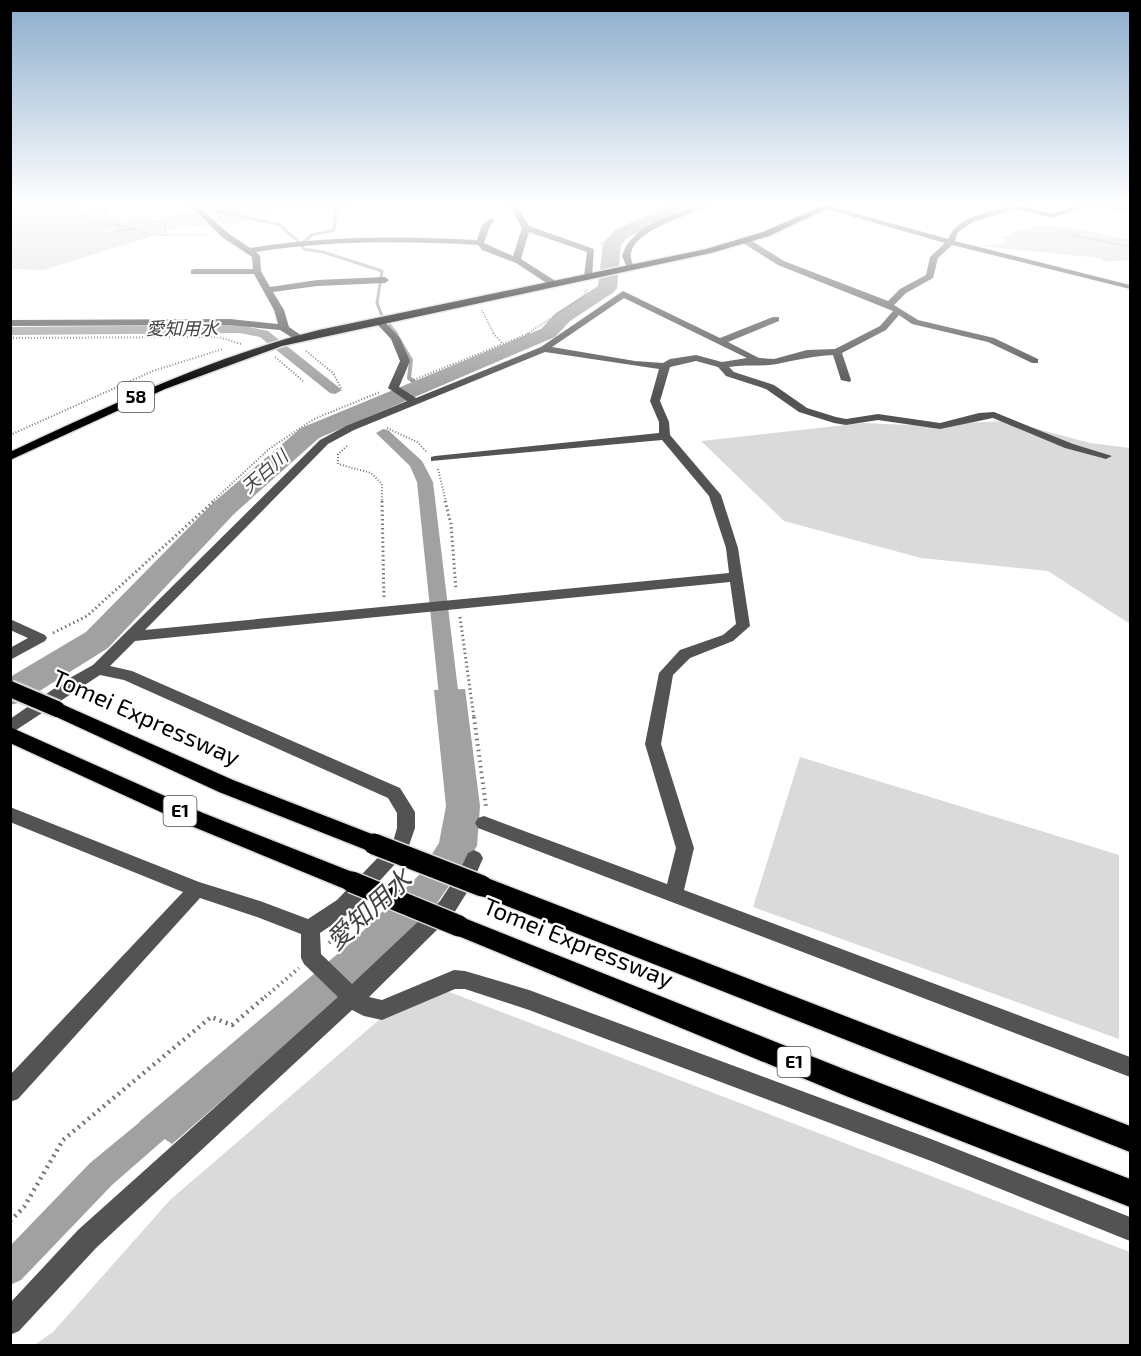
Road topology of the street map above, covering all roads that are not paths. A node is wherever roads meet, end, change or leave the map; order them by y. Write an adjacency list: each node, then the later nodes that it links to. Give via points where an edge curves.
1 (257, 266): 9 (street)
2 (525, 266): 14 (street)
3 (592, 266): 12 (street)
4 (625, 266): 11 (street)
5 (650, 266): 11 (main road, 58)
6 (791, 266): 18 (street)
7 (932, 266): 18 (street, via 930,276 903,291)
8 (1048, 266): 15 (street)
9 (257, 271): 10 (street); 16 (street)
10 (194, 272)
11 (625, 273): 12 (main road, 58); 17 (street)
12 (592, 276): 14 (main road, 58)
13 (386, 280): 16 (street)
14 (554, 284): 20 (main road, 58)
15 (1131, 287)
16 (269, 290): 22 (street)
17 (623, 294): 24 (street); 25 (street)
18 (893, 309): 26 (street, via 883,328); 27 (street, via 915,322 991,340)
19 (776, 319): 24 (street)
20 (379, 321): 23 (main road, 58); 32 (street, via 395,338 405,361 395,386)
21 (10, 323): 22 (street, via 230,322)
22 (282, 327): 23 (street)
23 (296, 339): 35 (main road, 58, via 149,390)
24 (721, 341): 28 (street)
25 (544, 350): 30 (street); 32 (street)
26 (837, 352): 28 (street); 31 (street)
27 (1035, 361)
28 (757, 362): 29 (street)
29 (723, 365): 30 (street, via 696,358); 34 (street, via 730,374 770,387 803,410 834,420 878,417 940,426 994,415 1069,446)
30 (664, 366): 33 (street, via 654,401 664,422)
31 (846, 380)
32 (414, 401): 39 (street, via 350,428 319,447)
33 (665, 436): 36 (street); 37 (street, via 715,495 732,548)
34 (1106, 456)
35 (10, 457)
36 (435, 459)
37 (735, 577): 39 (street); 49 (street, via 743,626 728,638 685,654 666,673 653,744 685,848)
38 (10, 624): 40 (street, via 40,638)
39 (133, 636): 41 (street)
40 (10, 655)
41 (98, 669): 43 (street, via 73,682); 50 (street, via 127,675 394,794 406,812 401,846 344,906)
42 (10, 689): 54 (highway, Tomei Expressway / E1, bridge, via 225,786)
43 (10, 728)
44 (10, 734): 55 (highway, Tomei Expressway / E1, bridge, via 196,819 846,1083)
45 (10, 814): 48 (street)
46 (484, 823): 49 (street)
47 (474, 858): 51 (street, via 464,885 449,907)
48 (197, 889): 50 (street); 53 (street)
49 (673, 895): 52 (street)
50 (310, 929): 51 (street, via 313,960)
51 (352, 997): 56 (street, via 364,1006 382,1010 454,979 465,980 529,1000); 57 (street, via 87,1239)
52 (1131, 1067)
53 (10, 1091)
54 (1131, 1139)
55 (1131, 1193)
56 (1131, 1229)
57 (10, 1323)

